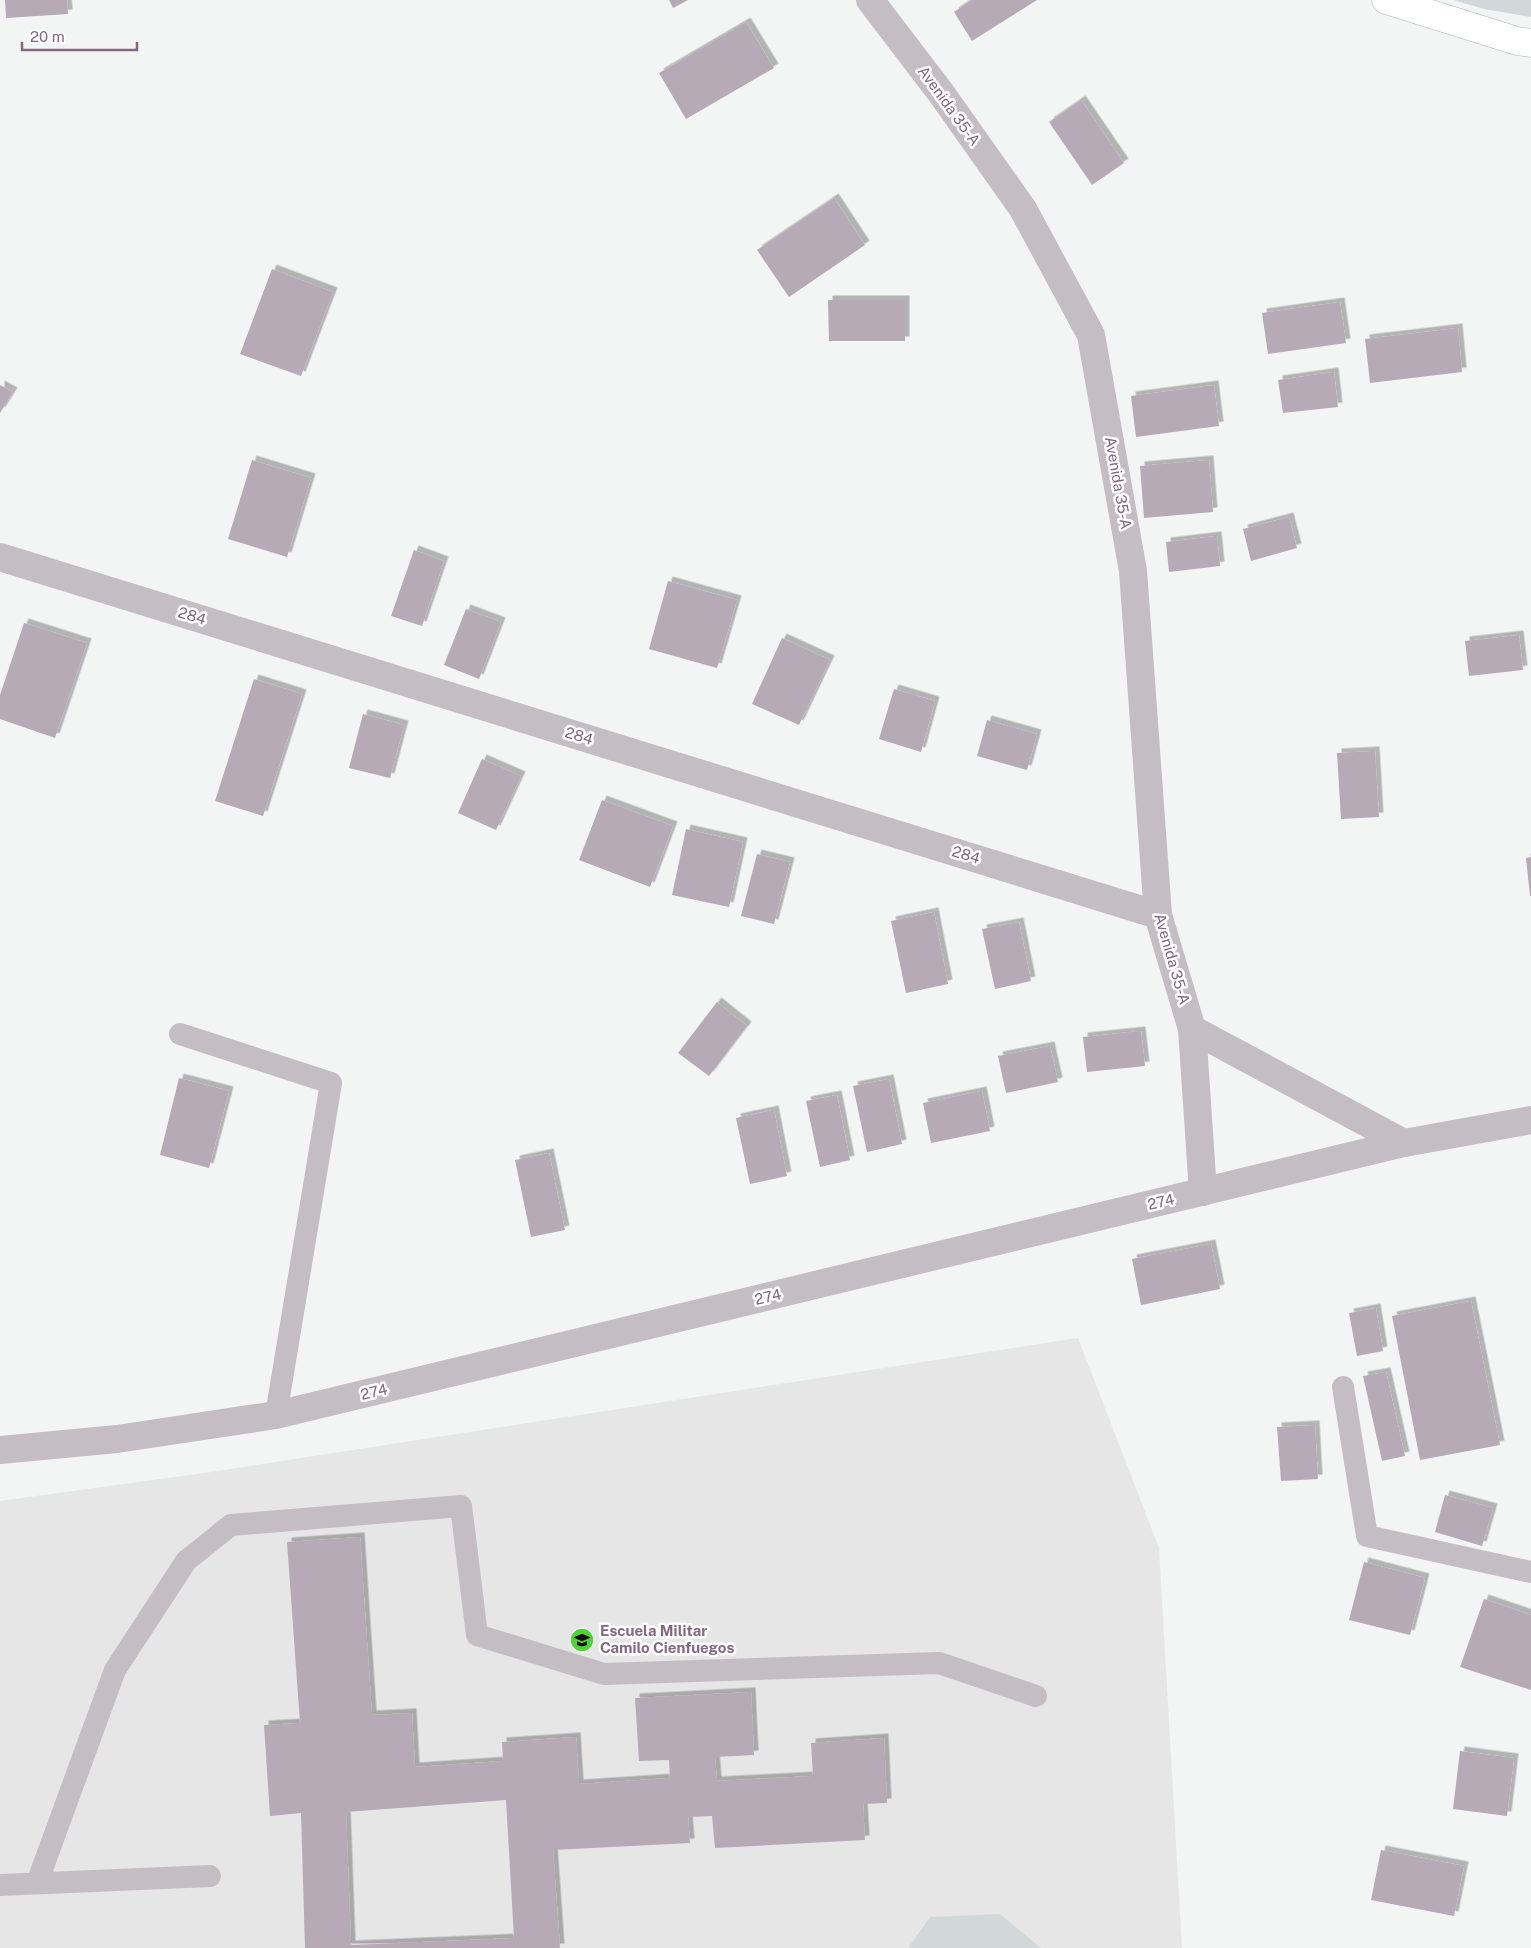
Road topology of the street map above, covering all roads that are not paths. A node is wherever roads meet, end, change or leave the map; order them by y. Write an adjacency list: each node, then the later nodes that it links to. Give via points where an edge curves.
1 (870, 0): 5 (street, Avenida 35-A, via 941,93 1023,210 1091,334 1133,571)
2 (1386, 0): 3 (highway)
3 (1531, 43)
4 (0, 557): 5 (street, 284)
5 (1158, 914): 6 (street, Avenida 35-A)
6 (1192, 1029): 9 (street); 10 (street, Avenida 35-A)
7 (180, 1034): 12 (lane, via 331,1083)
8 (1531, 1120): 9 (street, 274)
9 (1404, 1143): 10 (street, 274)
10 (1203, 1192): 12 (street, 274)
11 (1342, 1387): 14 (lane, via 1367,1536)
12 (276, 1415): 13 (street, 274, via 117,1439)
13 (0, 1450)
14 (1531, 1572)
15 (1036, 1696): 17 (lane, via 939,1663 604,1674 477,1635 460,1506 231,1525 186,1560 115,1670)
16 (210, 1876): 17 (lane)
17 (37, 1883): 18 (lane)
18 (0, 1884)

